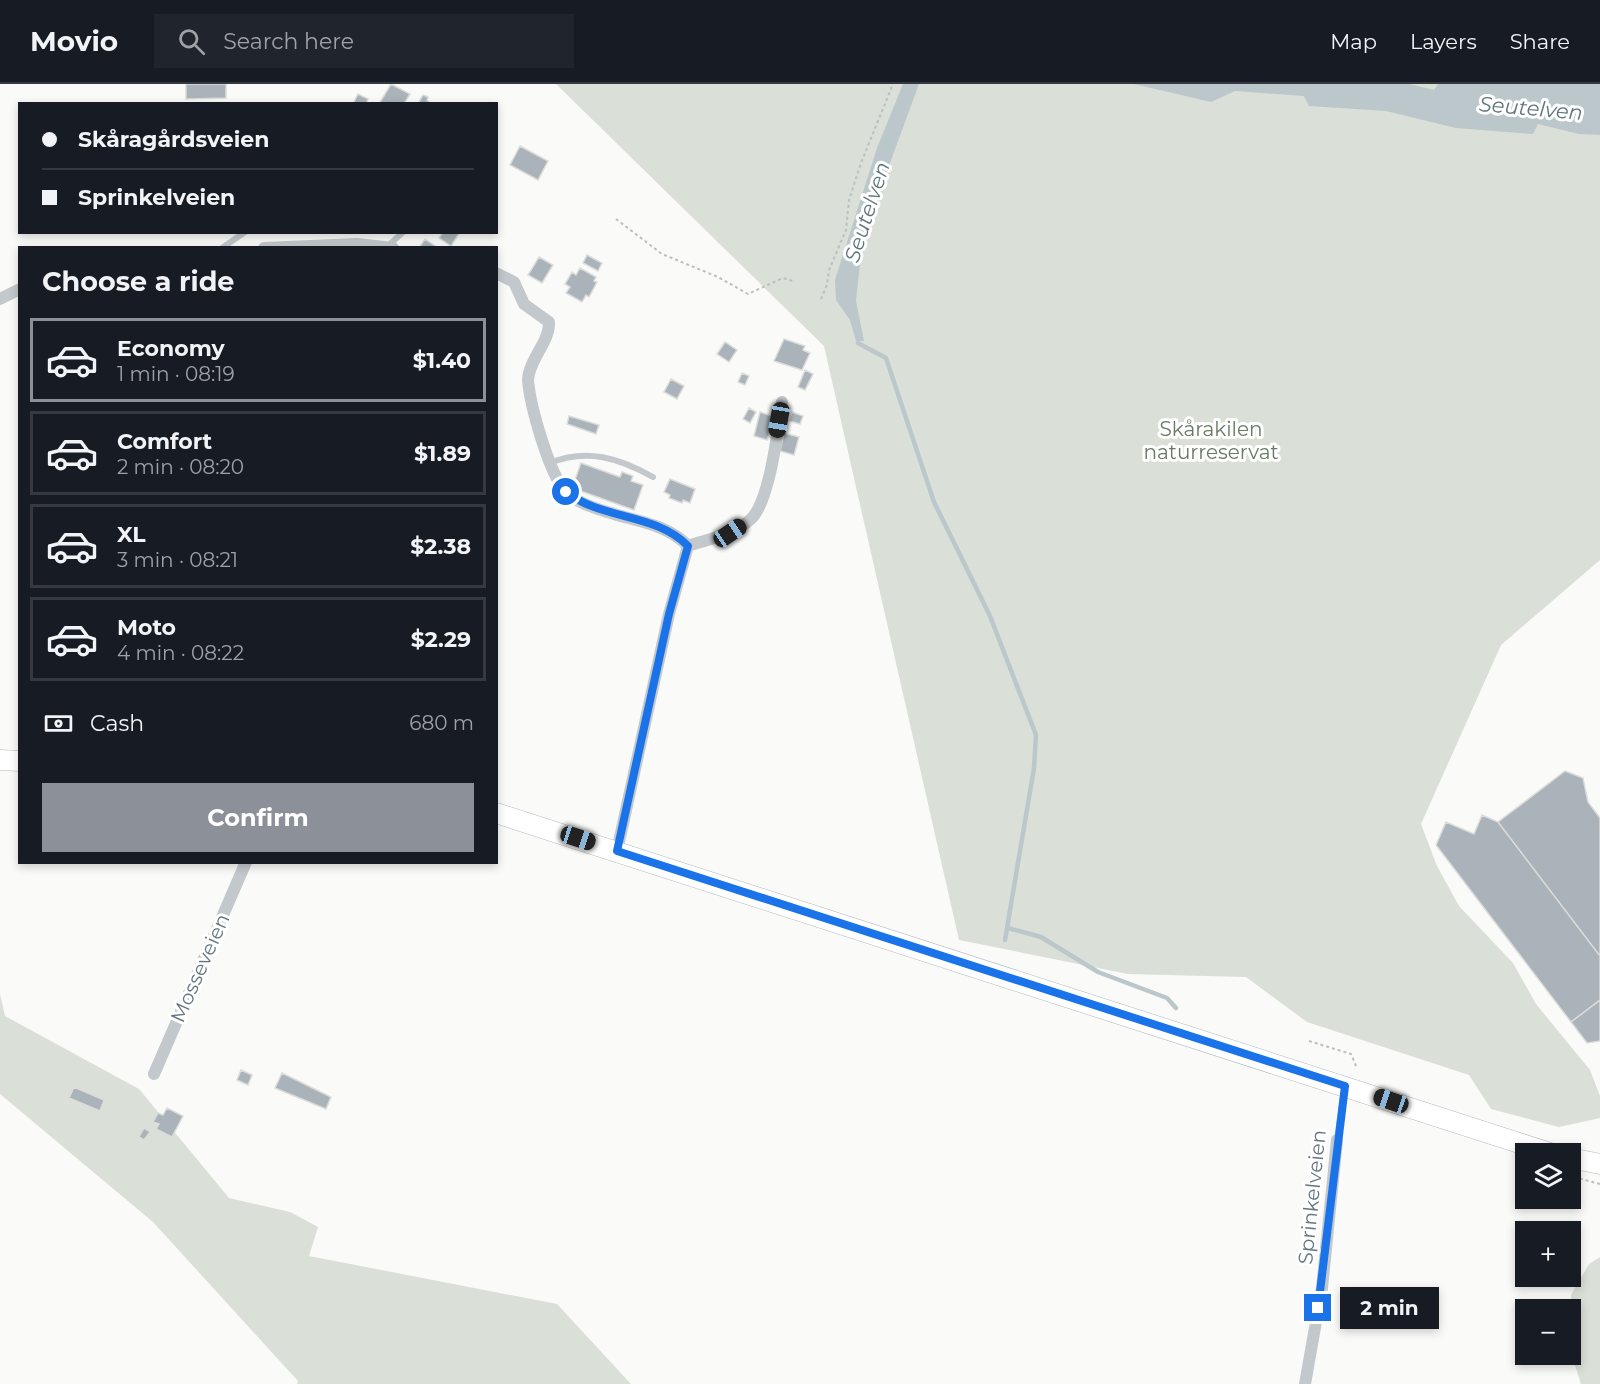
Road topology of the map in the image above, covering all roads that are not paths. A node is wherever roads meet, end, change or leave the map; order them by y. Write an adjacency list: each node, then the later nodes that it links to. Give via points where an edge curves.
1 (242, 234): 3 (lane)
2 (401, 234): 4 (lane)
3 (225, 246)
4 (391, 246)
5 (498, 274): 9 (street, via 514,282 524,304 549,322 528,380)
6 (18, 290): 7 (street)
7 (0, 299)
8 (782, 402): 11 (street, via 769,476 753,518 730,533)
9 (550, 463): 10 (lane, via 569,456 592,455); 11 (street, via 574,499 672,533)
10 (653, 477)
11 (688, 546): 15 (street, via 664,635)
12 (0, 760): 13 (highway)
13 (18, 761)
14 (498, 814): 15 (highway)
15 (617, 851): 18 (highway)
16 (245, 864): 17 (street, Mosseveien)
17 (154, 1074)
18 (1345, 1086): 19 (lane, Sprinkelveien); 20 (highway)
19 (1337, 1140): 23 (street, Sprinkelveien, via 1322,1288)
20 (1519, 1143)
21 (1581, 1160): 22 (highway)
22 (1600, 1164)
23 (1305, 1384)

